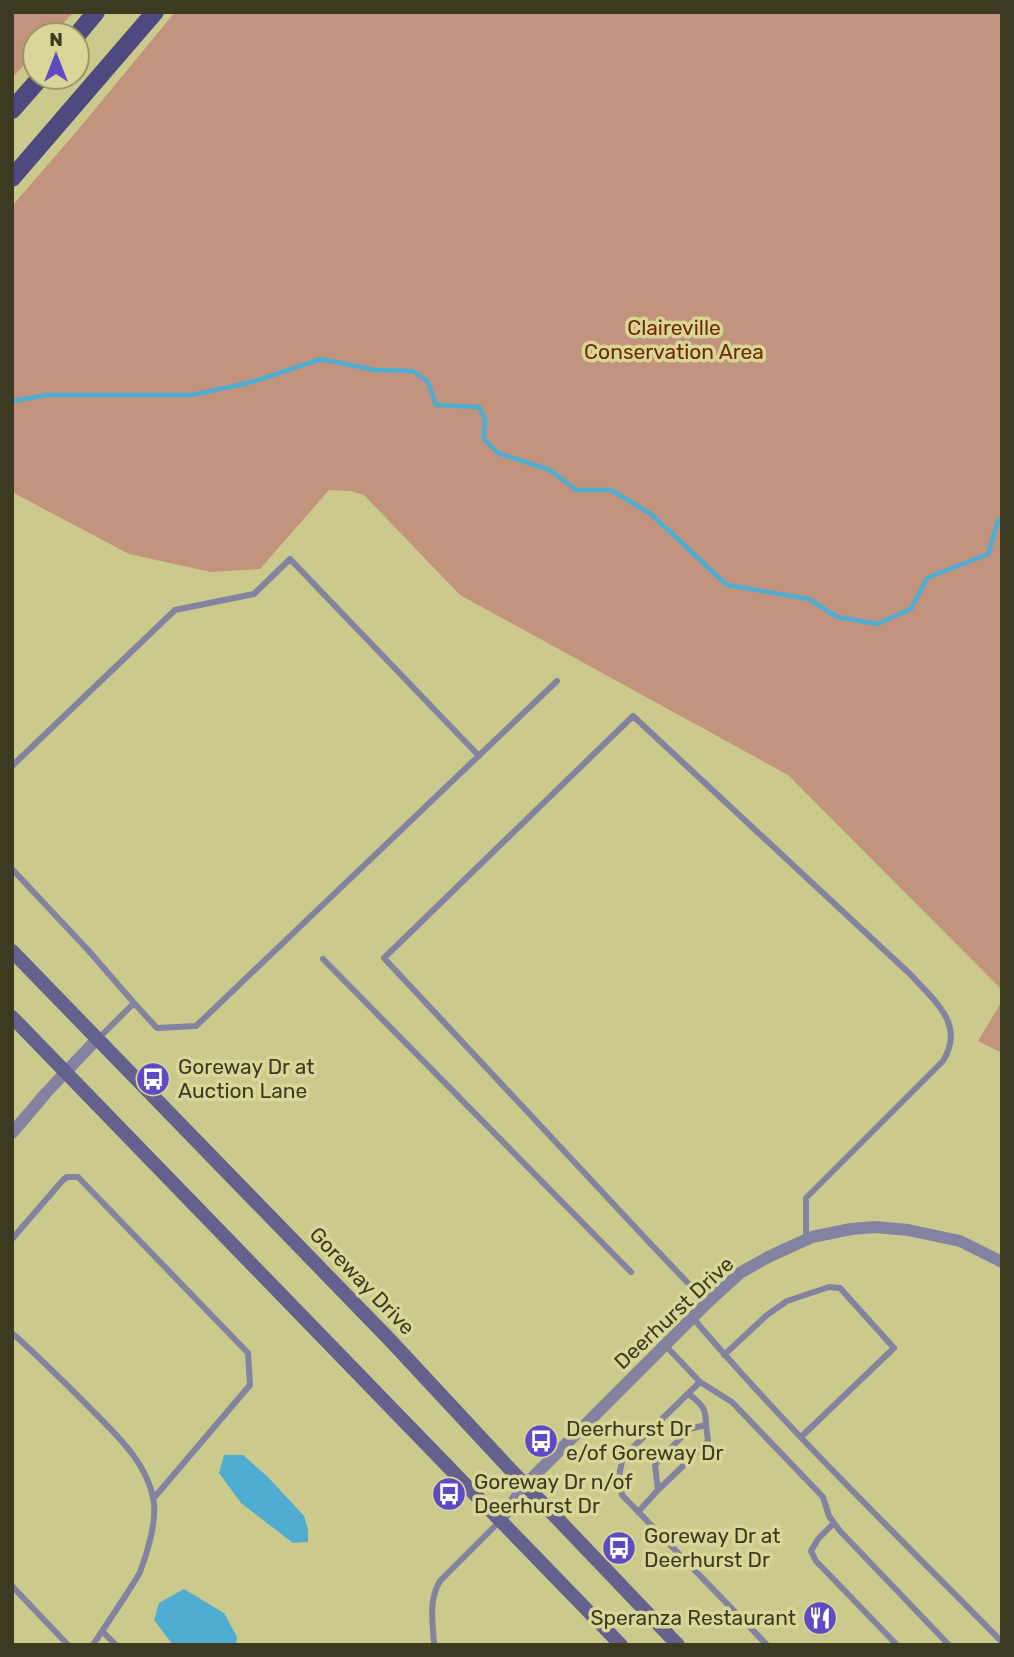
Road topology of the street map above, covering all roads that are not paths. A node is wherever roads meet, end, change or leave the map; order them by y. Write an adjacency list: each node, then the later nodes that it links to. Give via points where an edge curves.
1 (155, 12): 4 (main road)
2 (29, 91): 3 (main road)
3 (12, 110)
4 (12, 178)
5 (557, 681): 6 (lane)
6 (478, 756): 7 (lane, via 290,559 254,594 175,610); 11 (lane, via 196,1026 157,1028)
7 (12, 766)
8 (12, 869): 11 (lane)
9 (12, 951): 13 (main road, Goreway Drive)
10 (323, 959): 19 (lane)
11 (134, 1003): 13 (lane)
12 (12, 1017): 14 (main road)
13 (97, 1039): 14 (street); 31 (main road, Goreway Drive)
14 (66, 1072): 15 (street); 35 (main road)
15 (12, 1133)
16 (12, 1239): 33 (lane, via 66,1177 78,1177 248,1353 250,1385)
17 (806, 1240): 18 (street, Deerhurst Drive, via 851,1228 908,1230 960,1241); 20 (street, Deerhurst Drive, via 740,1273); 20 (lane, via 806,1198 943,1061 952,1032 946,1016 911,975 633,716 384,958)
18 (1002, 1262)
19 (631, 1272)
20 (707, 1303): 21 (street, Deerhurst Drive)
21 (692, 1317): 23 (street, Deerhurst Drive); 24 (lane)
22 (12, 1334): 33 (lane, via 118,1437 145,1474)
23 (665, 1345): 25 (lane); 31 (street, Deerhurst Drive)
24 (724, 1355): 28 (lane); 28 (lane, via 787,1301 828,1287 840,1288 894,1348)
25 (700, 1382): 26 (lane); 36 (lane, via 732,1402 824,1497)
26 (689, 1394): 27 (lane, via 706,1412); 34 (lane, via 623,1457 622,1495)
27 (706, 1424): 29 (lane, via 708,1441); 32 (lane, via 689,1429 655,1465)
28 (801, 1437): 39 (lane)
29 (696, 1453)
30 (683, 1466): 32 (lane)
31 (525, 1485): 35 (street, Deerhurst Drive); 45 (main road, Goreway Drive)
32 (658, 1490): 34 (lane)
33 (153, 1499): 38 (lane, via 150,1541 139,1575)
34 (638, 1512): 46 (lane)
35 (500, 1521): 43 (lane, via 435,1590); 44 (main road)
36 (834, 1523): 47 (lane, via 811,1551); 48 (lane)
37 (12, 1586): 40 (lane)
38 (102, 1631): 41 (lane); 42 (lane)
39 (1002, 1642)
40 (68, 1645)
41 (93, 1645)
42 (116, 1645)
43 (434, 1645)
44 (621, 1645)
45 (678, 1645)
46 (766, 1645)
47 (895, 1645)
48 (949, 1645)

